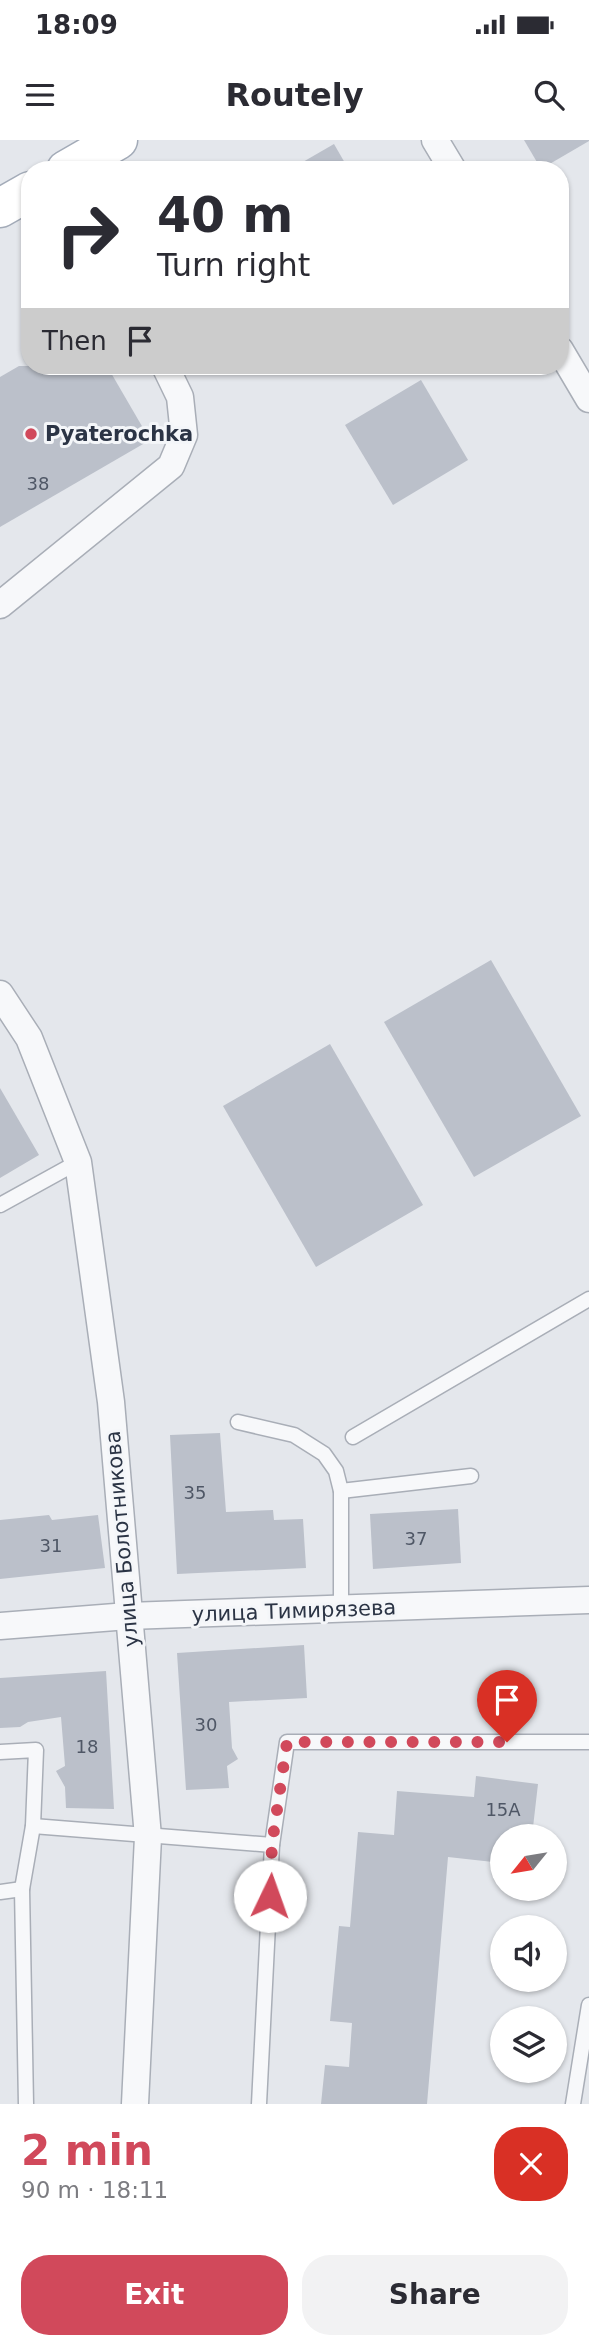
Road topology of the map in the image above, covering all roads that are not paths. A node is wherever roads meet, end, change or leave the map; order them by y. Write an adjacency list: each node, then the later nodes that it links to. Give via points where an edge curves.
1 (118, 140): 3 (main road)
2 (435, 140): 4 (street)
3 (82, 161)
4 (448, 161)
5 (21, 196): 6 (main road)
6 (0, 208)
7 (569, 365): 9 (street)
8 (169, 375): 10 (street, via 180,397 184,435 171,466)
9 (589, 399)
10 (0, 605)
11 (0, 994): 12 (street, улица Болотникова, via 29,1038)
12 (78, 1162): 13 (lane); 21 (street, улица Болотникова, via 111,1402)
13 (0, 1205)
14 (589, 1299): 16 (lane)
15 (238, 1422): 18 (lane, via 294,1435 324,1454 336,1471)
16 (353, 1437)
17 (471, 1476): 18 (lane)
18 (341, 1491): 20 (lane)
19 (589, 1600): 20 (street, улица Тимирязева)
20 (341, 1610): 21 (street, улица Тимирязева)
21 (128, 1616): 22 (street, улица Тимирязева); 26 (street, улица Болотникова)
22 (0, 1626)
23 (589, 1742): 27 (lane, via 287,1742)
24 (0, 1752): 25 (lane, via 36,1751)
25 (33, 1826): 26 (lane); 28 (lane)
26 (148, 1837): 27 (lane); 32 (street, улица Болотникова)
27 (272, 1844): 33 (lane)
28 (22, 1889): 29 (lane); 31 (lane)
29 (0, 1892)
30 (589, 2005): 34 (lane)
31 (26, 2104)
32 (135, 2104)
33 (259, 2104)
34 (573, 2104)

